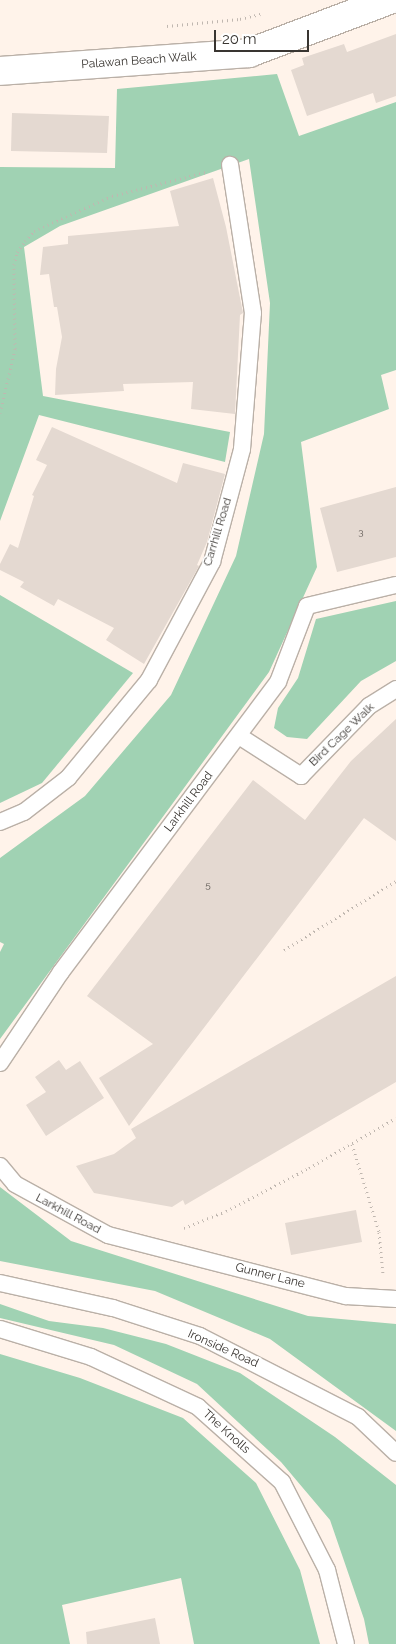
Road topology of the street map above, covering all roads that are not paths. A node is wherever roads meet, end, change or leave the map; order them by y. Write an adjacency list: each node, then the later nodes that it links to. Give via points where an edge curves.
1 (389, 0): 2 (street, Palawan Beach Walk, via 249,53)
2 (0, 71)
3 (230, 165): 7 (lane, Carrhill Road, via 253,313 242,449 212,562 149,680 68,778 24,812)
4 (396, 585): 6 (lane, Larkhill Road, via 307,606 278,682)
5 (396, 689): 6 (lane, Bird Cage Walk, via 369,706 301,776)
6 (239, 736): 8 (lane, Larkhill Road, via 61,972)
7 (0, 822)
8 (0, 1063)
9 (0, 1166): 10 (lane, Larkhill Road, via 15,1184 40,1199 108,1235)
10 (145, 1244): 12 (lane, Gunner Lane, via 346,1296)
11 (0, 1284): 14 (lane, Ironside Road, via 113,1308 200,1336 358,1417)
12 (391, 1299)
13 (0, 1329): 15 (lane, The Knolls, via 91,1357 198,1407 282,1482 327,1570)
14 (396, 1453)
15 (346, 1644)

